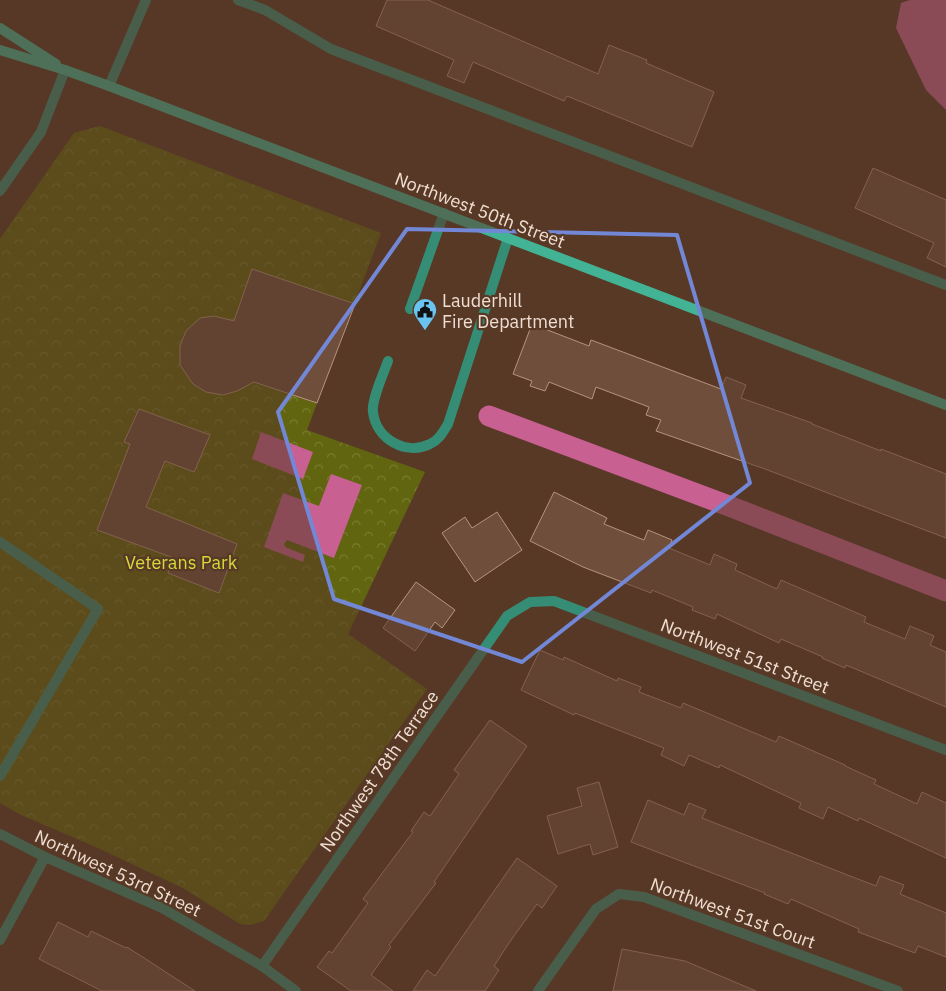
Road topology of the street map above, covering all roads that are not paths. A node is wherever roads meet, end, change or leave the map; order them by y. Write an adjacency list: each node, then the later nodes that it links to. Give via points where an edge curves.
1 (146, 0): 8 (street)
2 (238, 0): 4 (street)
3 (268, 0): 4 (street)
4 (266, 11): 12 (street, via 331,50)
5 (0, 28): 7 (street)
6 (0, 50): 7 (street, Northwest 50th Street)
7 (65, 70): 8 (street, Northwest 50th Street); 9 (street, via 40,132)
8 (109, 86): 10 (street, Northwest 50th Street)
9 (0, 191)
10 (444, 213): 11 (street, Northwest 50th Street); 13 (street)
11 (508, 238): 14 (street, via 448,424 430,444 416,448 401,446 384,438 377,425 372,411); 15 (street, Northwest 50th Street)
12 (946, 285)
13 (410, 309)
14 (388, 361)
15 (946, 405)
16 (0, 542): 19 (street, via 98,609)
17 (530, 602): 18 (street, Northwest 51st Street, via 554,601); 23 (street, Northwest 78th Terrace, via 507,616)
18 (946, 750)
19 (0, 776)
20 (0, 834): 21 (street, Northwest 53rd Street)
21 (44, 857): 22 (street); 23 (street, Northwest 53rd Street, via 162,908)
22 (0, 940)
23 (262, 966): 24 (street, Northwest 53rd Street)
24 (296, 991)
25 (538, 991): 26 (street, Northwest 51st Court, via 596,909 619,894 644,897)
26 (898, 991)

